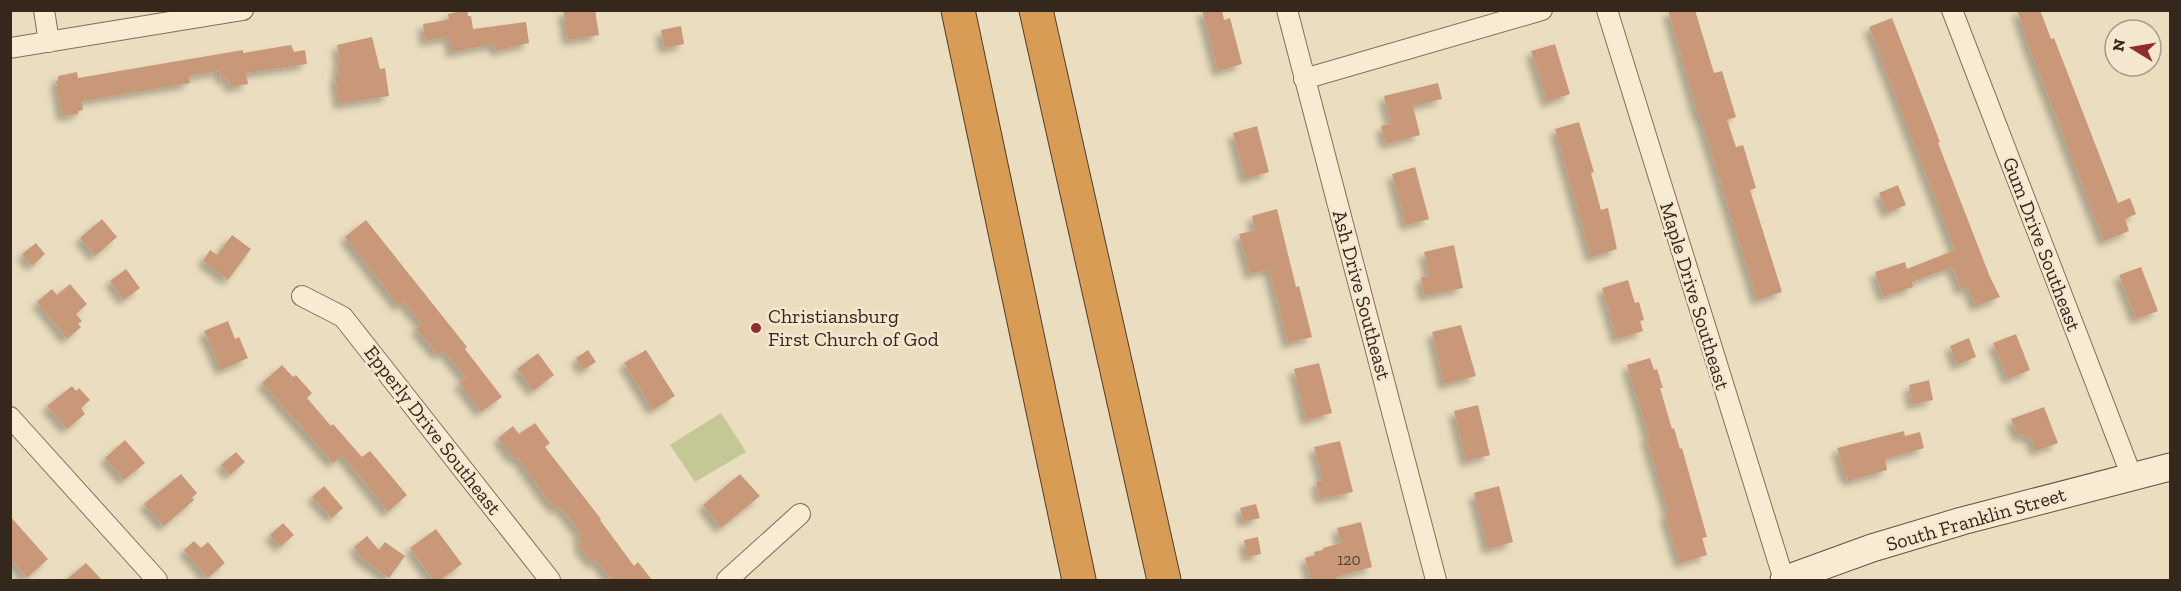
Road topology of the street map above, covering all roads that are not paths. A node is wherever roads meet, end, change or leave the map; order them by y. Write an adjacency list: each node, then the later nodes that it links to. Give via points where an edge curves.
1 (44, 10): 9 (street)
2 (243, 10): 9 (street)
3 (958, 10): 20 (highway)
4 (1036, 10): 21 (highway)
5 (1287, 10): 11 (street, Ash Drive Southeast)
6 (1542, 10): 11 (street)
7 (1607, 10): 23 (street, Maple Drive Southeast)
8 (1952, 10): 15 (street, Gum Drive Southeast)
9 (49, 42): 10 (street)
10 (10, 48)
11 (1304, 79): 22 (street, Ash Drive Southeast)
12 (302, 296): 18 (street, Epperly Drive Southeast, via 343,317)
13 (10, 417): 17 (street)
14 (2170, 467): 15 (main road, South Franklin Street)
15 (2132, 477): 23 (main road, South Franklin Street, via 1872,548)
16 (800, 514): 19 (street)
17 (157, 580)
18 (550, 580)
19 (727, 580)
20 (1078, 580)
21 (1164, 580)
22 (1436, 580)
23 (1784, 580)

